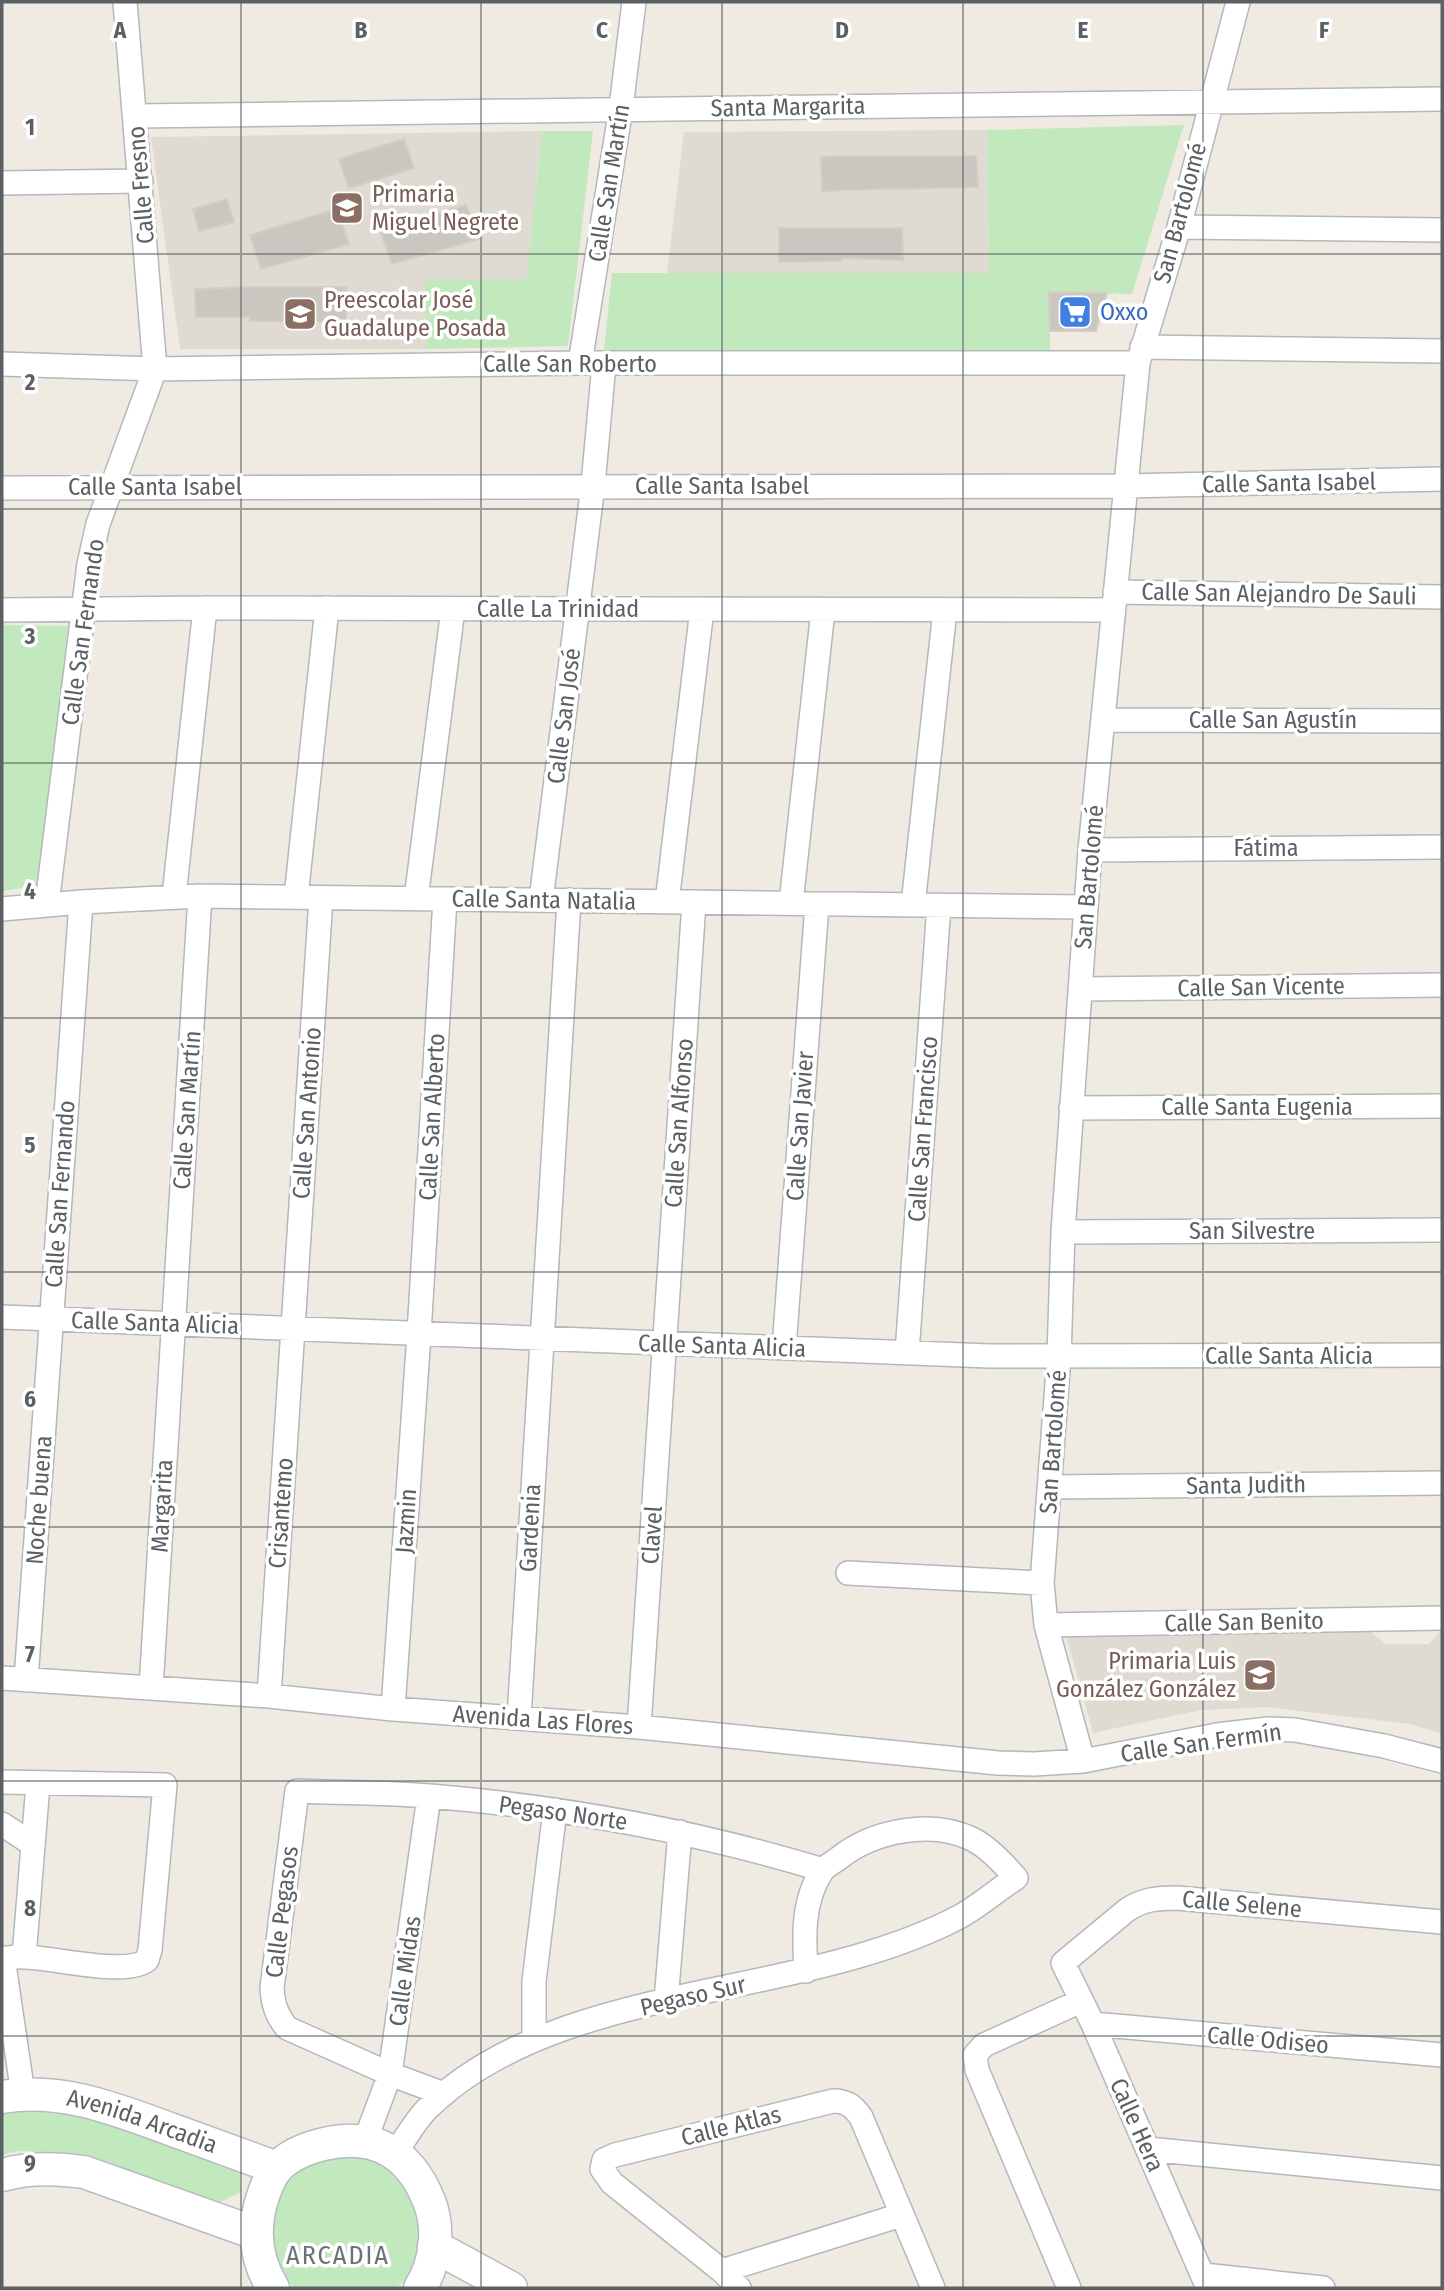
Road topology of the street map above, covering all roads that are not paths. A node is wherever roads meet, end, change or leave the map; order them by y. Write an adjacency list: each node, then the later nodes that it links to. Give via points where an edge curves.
1 (125, 2): 7 (street, Calle Fresno)
2 (634, 2): 6 (street, Calle San Martín)
3 (1237, 2): 5 (street, San Bartolomé)
4 (1442, 99): 5 (street, Santa Margarita)
5 (1210, 102): 6 (street, Santa Margarita); 10 (street, San Bartolomé)
6 (621, 108): 7 (street, Santa Margarita); 14 (street, Calle San Martín)
7 (135, 116): 8 (street, Calle Fresno)
8 (141, 181): 9 (street); 17 (street, Calle Fresno)
9 (2, 183)
10 (1179, 228): 11 (street); 13 (street, San Bartolomé)
11 (1442, 230)
12 (1442, 351): 13 (street, Calle San Roberto)
13 (1140, 355): 16 (street, Calle San Roberto); 20 (street, San Bartolomé)
14 (580, 363): 16 (street, Calle San Roberto); 17 (street, Calle San Roberto)
15 (2, 364): 17 (street, Calle San Roberto)
16 (604, 364): 19 (street, Calle San José)
17 (155, 369): 22 (street, Calle San Fernando)
18 (1442, 479): 20 (street, Calle Santa Isabel)
19 (593, 485): 20 (street, Calle Santa Isabel); 22 (street, Calle Santa Isabel); 28 (street, Calle San José)
20 (1125, 486): 24 (street, San Bartolomé)
21 (2, 488): 22 (street, Calle Santa Isabel)
22 (111, 488): 31 (street, Calle San Fernando, via 98,524)
23 (1442, 597): 24 (street, Calle San Alejandro De Sauli)
24 (1114, 601): 33 (street, Calle La Trinidad); 34 (street, San Bartolomé)
25 (205, 608): 26 (street, Calle La Trinidad); 31 (street, Calle La Trinidad); 38 (street)
26 (327, 608): 27 (street, Calle La Trinidad); 40 (street)
27 (453, 609): 28 (street, Calle La Trinidad); 42 (street)
28 (578, 609): 29 (street, Calle La Trinidad); 44 (street, Calle San José)
29 (702, 609): 32 (street, Calle La Trinidad); 47 (street)
30 (2, 610): 31 (street, Calle La Trinidad)
31 (83, 610): 50 (street, Calle San Fernando)
32 (823, 610): 33 (street, Calle La Trinidad); 49 (street)
33 (945, 610): 52 (street)
34 (1103, 720): 35 (street, Calle San Agustín); 37 (street, San Bartolomé)
35 (1442, 721)
36 (1442, 847): 37 (street, Fátima)
37 (1090, 850): 54 (street, San Bartolomé)
38 (174, 896): 39 (street, Calle Santa Natalia); 46 (street, Calle Santa Natalia)
39 (200, 896): 40 (street, Calle Santa Natalia); 64 (street, Calle San Martín)
40 (296, 897): 41 (street, Calle Santa Natalia)
41 (321, 898): 42 (street, Calle Santa Natalia); 65 (street, Calle San Antonio)
42 (416, 899): 43 (street, Calle Santa Natalia)
43 (445, 899): 44 (street, Calle Santa Natalia); 66 (street, Calle San Alberto)
44 (541, 900): 45 (street, Calle Santa Natalia)
45 (569, 900): 47 (street, Calle Santa Natalia); 67 (street)
46 (80, 902): 50 (street, Calle Santa Natalia); 63 (street, Calle San Fernando)
47 (667, 902): 48 (street, Calle Santa Natalia)
48 (694, 902): 49 (street, Calle Santa Natalia); 68 (street, Calle San Alfonso)
49 (791, 903): 51 (street, Calle Santa Natalia)
50 (47, 904): 55 (street, Calle Santa Natalia)
51 (817, 904): 52 (street, Calle Santa Natalia); 69 (street, Calle San Javier)
52 (913, 905): 53 (street, Calle Santa Natalia)
53 (939, 905): 54 (street, Calle Santa Natalia); 70 (street, Calle San Francisco)
54 (1086, 907): 57 (street, San Bartolomé)
55 (2, 909)
56 (1442, 985): 57 (street, Calle San Vicente)
57 (1080, 989): 59 (street, San Bartolomé)
58 (1442, 1107): 59 (street, Calle Santa Eugenia)
59 (1072, 1108): 61 (street, San Bartolomé)
60 (1442, 1230): 61 (street, San Silvestre)
61 (1063, 1232): 72 (street, San Bartolomé)
62 (2, 1317): 63 (street, Calle Santa Alicia)
63 (51, 1319): 64 (street, Calle Santa Alicia); 80 (street, Noche buena)
64 (173, 1324): 65 (street, Calle Santa Alicia); 81 (street, Margarita)
65 (294, 1329): 66 (street, Calle Santa Alicia); 82 (street, Crisantemo)
66 (419, 1334): 67 (street, Calle Santa Alicia); 83 (street, Jazmin)
67 (541, 1339): 68 (street, Calle Santa Alicia); 84 (street, Gardenia)
68 (665, 1343): 69 (street, Calle Santa Alicia); 85 (street, Clavel)
69 (784, 1348): 70 (street, Calle Santa Alicia)
70 (907, 1353): 72 (street, Calle Santa Alicia)
71 (1442, 1355): 72 (street, Calle Santa Alicia)
72 (1059, 1357): 74 (street, San Bartolomé)
73 (1442, 1483): 74 (street, Santa Judith)
74 (1050, 1487): 76 (street, San Bartolomé)
75 (848, 1573): 76 (street)
76 (1042, 1583): 78 (street, San Bartolomé)
77 (1442, 1618): 78 (street, Calle San Benito)
78 (1046, 1625): 86 (street, San Bartolomé)
79 (2, 1678): 80 (street, Avenida Las Flores)
80 (26, 1680): 81 (street, Avenida Las Flores)
81 (151, 1688): 82 (street, Avenida Las Flores)
82 (269, 1696): 83 (street, Avenida Las Flores)
83 (393, 1709): 84 (street, Avenida Las Flores)
84 (519, 1718): 85 (street, Avenida Las Flores)
85 (639, 1727): 86 (street, Avenida Las Flores, via 998,1763)
86 (1083, 1761): 87 (street, Calle San Fermín, via 1268,1729 1384,1746)
87 (1442, 1761)
88 (2, 1783): 89 (street)
89 (38, 1784): 95 (street); 98 (street, via 165,1785 150,1950 146,1960 135,1966)
90 (297, 1791): 91 (street, Pegaso Norte); 106 (street, Calle Pegasos, via 272,1988 275,2009 287,2028)
91 (429, 1796): 92 (street, Pegaso Norte); 106 (street, Calle Midas)
92 (555, 1810): 94 (street, Pegaso Norte); 104 (street, via 534,1981)
93 (2, 1824): 95 (street)
94 (680, 1832): 96 (street, Pegaso Norte); 101 (street)
95 (32, 1844): 98 (street)
96 (823, 1870): 100 (street, via 806,1916); 100 (street, Pegaso Sur, via 872,1838 926,1830 973,1839 1016,1878 959,1917 904,1941)
97 (1442, 1922): 99 (street, Calle Selene, via 1150,1899 1127,1910)
98 (10, 1958): 108 (street)
99 (1063, 1963): 102 (street, Calle Hera)
100 (806, 1971): 101 (street, Pegaso Sur)
101 (666, 2001): 104 (street, Pegaso Sur)
102 (1081, 2001): 103 (street, Calle Hera); 125 (street, via 984,2045 975,2055 977,2070)
103 (1093, 2024): 105 (street, Calle Odiseo); 110 (street, Calle Hera)
104 (534, 2039): 107 (street, Pegaso Sur)
105 (1442, 2055)
106 (390, 2074): 107 (street, Calle Pegasos); 109 (street, Calle Midas)
107 (444, 2094): 111 (street, Pegaso Sur, via 409,2130)
108 (12, 2095): 112 (street, Avenida Arcadia, via 49,2094 108,2106)
109 (365, 2141): 111 (street); 112 (street, via 312,2147)
110 (1148, 2149): 114 (street); 119 (street, Calle Hera)
111 (396, 2153): 117 (street, via 422,2183 432,2208)
112 (277, 2168): 116 (street, via 267,2184)
113 (2, 2175): 116 (street, via 38,2169 84,2172)
114 (1442, 2178)
115 (901, 2215): 118 (street); 118 (street, Calle Atlas, via 861,2117 843,2101 604,2160 602,2169 612,2183); 124 (street, Calle Atlas)
116 (255, 2233): 120 (street, via 258,2256)
117 (434, 2246): 121 (street); 122 (street)
118 (722, 2271): 123 (street, Calle Atlas)
119 (1206, 2282): 126 (street)
120 (273, 2288)
121 (421, 2288)
122 (511, 2288)
123 (739, 2288)
124 (933, 2288)
125 (1069, 2288)
126 (1323, 2288)

